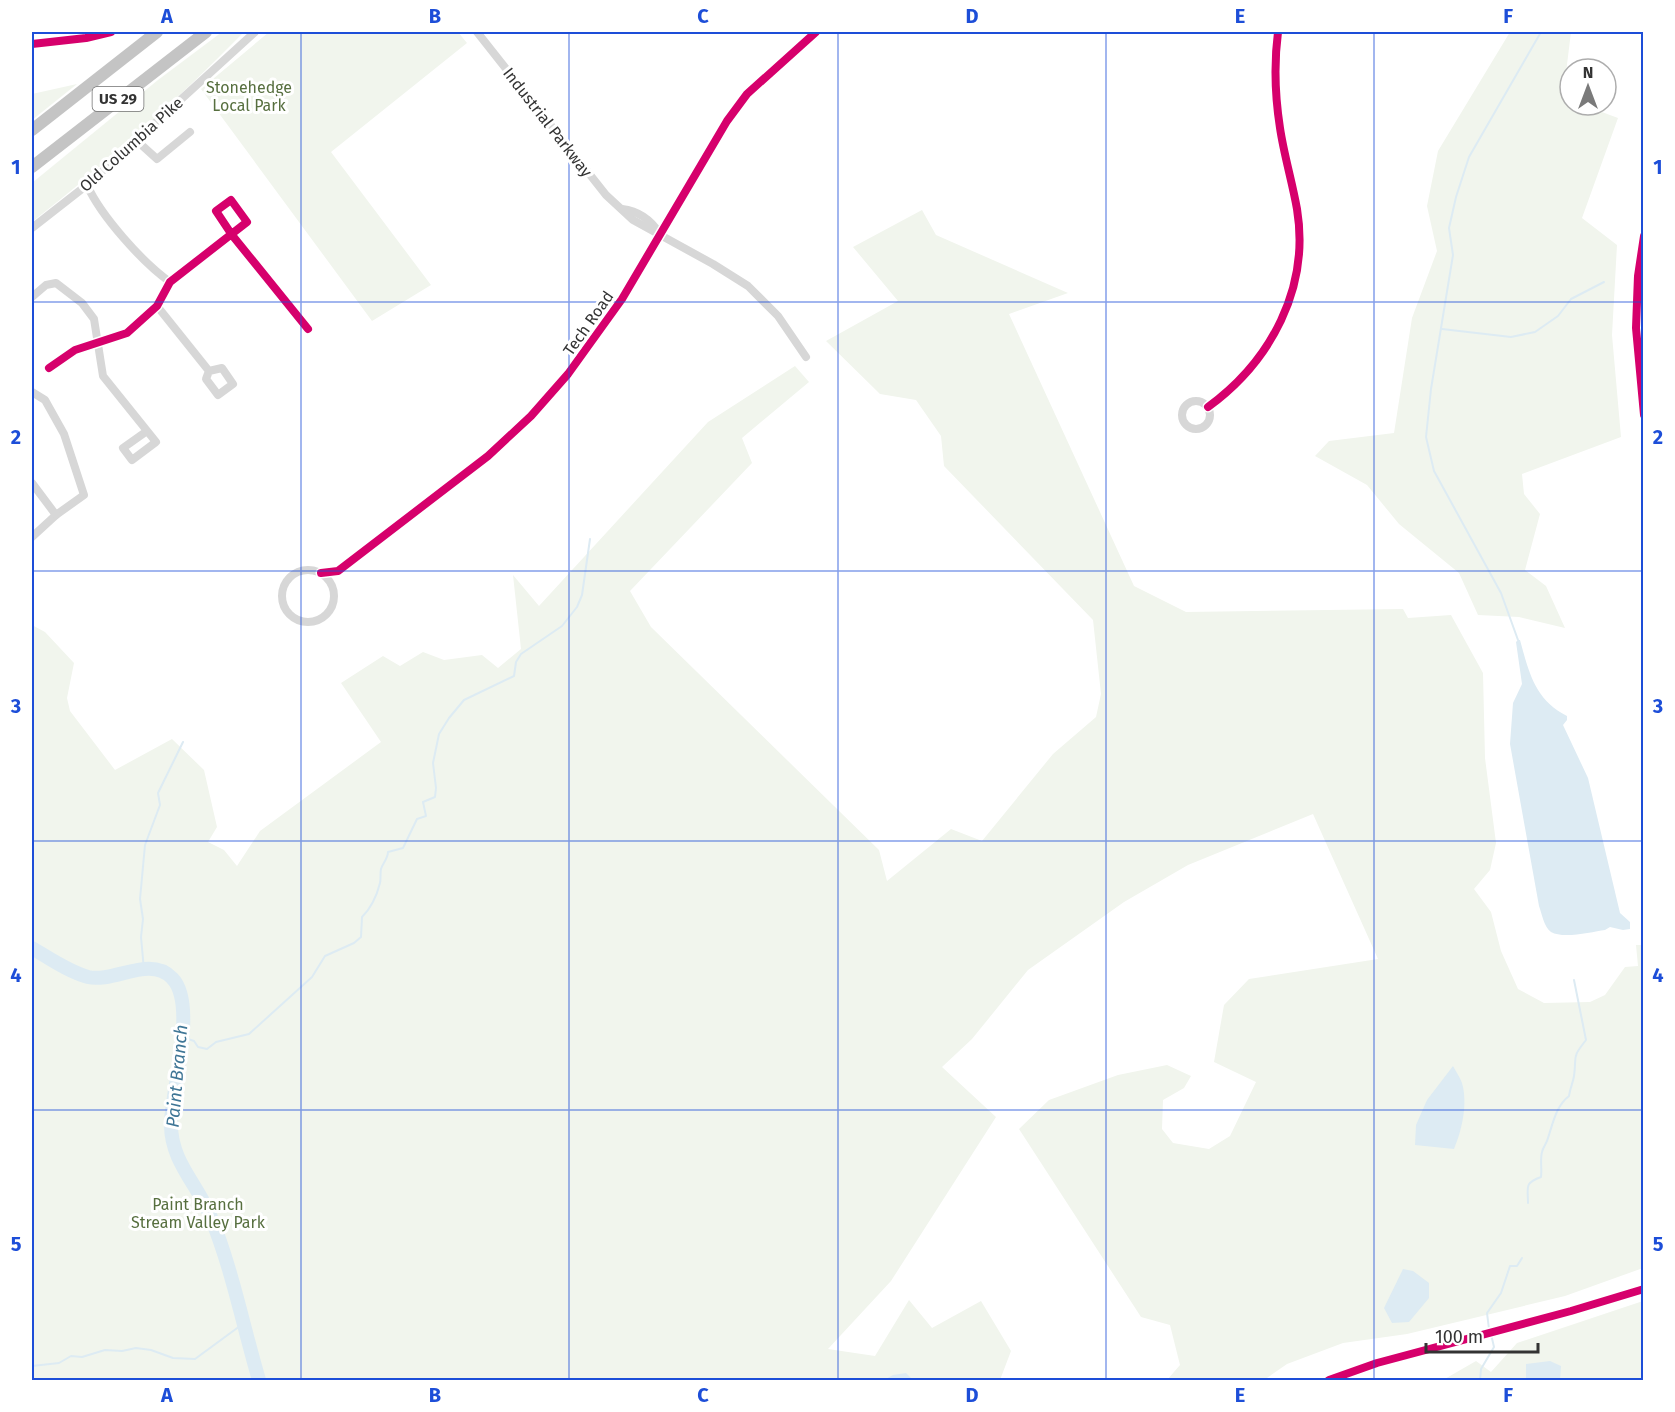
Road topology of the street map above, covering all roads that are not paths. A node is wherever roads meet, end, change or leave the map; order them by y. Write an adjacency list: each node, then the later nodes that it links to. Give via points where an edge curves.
1 (111, 32): 8 (street)
2 (157, 32): 9 (highway, US 29)
3 (206, 32): 12 (highway, US 29)
4 (255, 32): 11 (street, Old Columbia Pike)
5 (477, 32): 15 (street, Industrial Parkway, via 598,186 621,209 631,210 653,223)
6 (816, 32): 15 (street, Tech Road, via 747,94)
7 (1278, 32): 26 (street, via 1276,89 1297,211 1297,273 1280,327 1268,348 1230,391)
8 (32, 44)
9 (32, 130)
10 (190, 132): 11 (street, via 157,159)
11 (136, 141): 13 (street, Old Columbia Pike)
12 (32, 167)
13 (87, 186): 14 (street, Old Columbia Pike); 17 (street, via 113,224)
14 (32, 228)
15 (660, 234): 22 (street, Industrial Parkway, via 748,286 778,316); 32 (street, Tech Road, via 599,333 531,416 488,456)
16 (1644, 236): 27 (street, via 1636,328)
17 (170, 282): 19 (street); 20 (street, via 232,235)
18 (32, 297): 21 (street, via 46,285 56,284 82,303 94,319)
19 (157, 306): 21 (street, via 127,333); 24 (street)
20 (308, 329)
21 (97, 343): 23 (street, via 75,350); 28 (street, via 103,376)
22 (806, 357)
23 (49, 368)
24 (209, 371)
25 (32, 392): 30 (street, via 45,400 64,434 84,495)
26 (1208, 407)
27 (1644, 415)
28 (147, 431)
29 (32, 483): 30 (street)
30 (56, 515): 31 (street)
31 (32, 537)
32 (338, 571): 33 (street); 34 (street)
33 (321, 573): 34 (street); 34 (street, via 303,570 286,580 281,597 286,611 304,622 322,618 333,604)
34 (333, 589)
35 (1644, 1289): 36 (street, via 1377,1363)
36 (1329, 1380)

